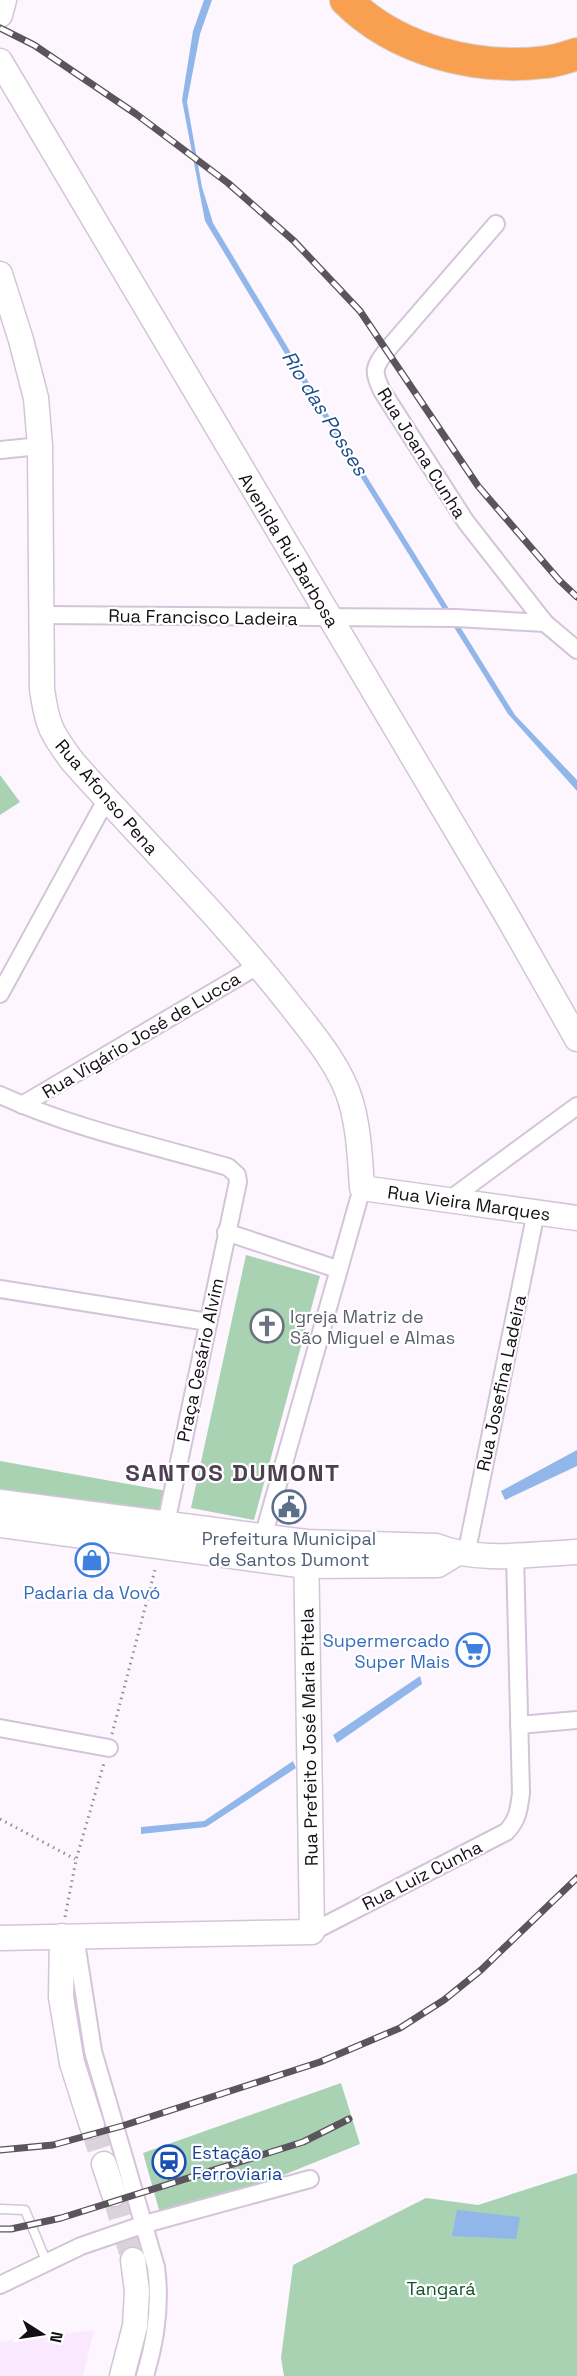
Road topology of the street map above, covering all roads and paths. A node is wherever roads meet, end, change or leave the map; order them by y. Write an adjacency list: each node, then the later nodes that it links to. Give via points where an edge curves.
1 (4, 0): 3 (main road)
2 (346, 0): 4 (highway, via 361,16 394,35 443,55 488,63 546,62)
3 (0, 15)
4 (577, 54)
5 (0, 61): 11 (main road, Avenida Rui Barbosa)
6 (496, 224): 12 (street, Rua Joana Cunha, via 387,350 375,365 375,373 382,391 466,522)
7 (0, 274): 8 (main road, Rua Afonso Pena, via 36,398)
8 (40, 446): 9 (street); 10 (main road, Rua Afonso Pena)
9 (0, 450)
10 (41, 615): 11 (street, Rua Francisco Ladeira); 14 (main road, Rua Afonso Pena, via 42,689 52,735)
11 (330, 618): 12 (street, Rua Francisco Ladeira); 17 (main road, Avenida Rui Barbosa)
12 (545, 622): 13 (street, Rua Joana Cunha)
13 (577, 650)
14 (106, 800): 15 (main road, Rua Afonso Pena); 16 (street)
15 (259, 965): 19 (street, Rua Vigário José de Lucca); 21 (main road, Rua Afonso Pena, via 309,1029 351,1101)
16 (0, 994)
17 (577, 1039)
18 (0, 1095): 19 (street)
19 (22, 1105): 25 (street, Praça Cesário Alvim, via 228,1167 237,1175 238,1182)
20 (577, 1106): 22 (street)
21 (362, 1188): 22 (main road, Rua Vieira Marques); 26 (street)
22 (449, 1200): 23 (main road, Rua Vieira Marques)
23 (536, 1212): 24 (main road, Rua Vieira Marques); 36 (street, Rua Josefina Ladeira)
24 (577, 1218)
25 (226, 1232): 26 (street); 28 (street, Praça Cesário Alvim)
26 (338, 1269): 32 (street)
27 (0, 1289): 28 (street)
28 (208, 1322): 30 (street, Praça Cesário Alvim)
29 (7, 1503): 30 (main road)
30 (166, 1524): 32 (main road); 34 (street, Praça Cesário Alvim)
31 (0, 1525): 34 (main road)
32 (263, 1537): 33 (main road); 34 (main road, via 252,1547)
33 (306, 1542): 36 (main road, via 436,1546); 38 (main road, Rua Prefeito José Maria Pitela)
34 (160, 1548): 38 (main road)
35 (577, 1552): 37 (main road)
36 (461, 1554): 37 (main road); 38 (main road, via 438,1565)
37 (515, 1555): 40 (street, Rua Luiz Cunha)
38 (306, 1566): 45 (main road, Rua Prefeito José Maria Pitela)
39 (577, 1720): 40 (street)
40 (519, 1725): 45 (street, Rua Luiz Cunha, via 519,1812 506,1832)
41 (0, 1728): 42 (street)
42 (109, 1748)
43 (0, 1819): 44 (path)
44 (76, 1860)
45 (312, 1932): 46 (main road, Rua Luiz Cunha)
46 (68, 1936): 47 (main road, Rua Luiz Cunha); 48 (main road, via 61,1997 72,2063)
47 (0, 1938)
48 (104, 2127): 53 (street)
49 (104, 2164): 51 (main road)
50 (310, 2179): 53 (street)
51 (114, 2194)
52 (0, 2209): 55 (lane, via 25,2210)
53 (145, 2224): 55 (street, via 81,2246); 58 (street, via 159,2288 158,2319)
54 (133, 2260): 57 (main road, via 137,2291 135,2326)
55 (47, 2263): 56 (street)
56 (0, 2285)
57 (122, 2376)
58 (145, 2376)

